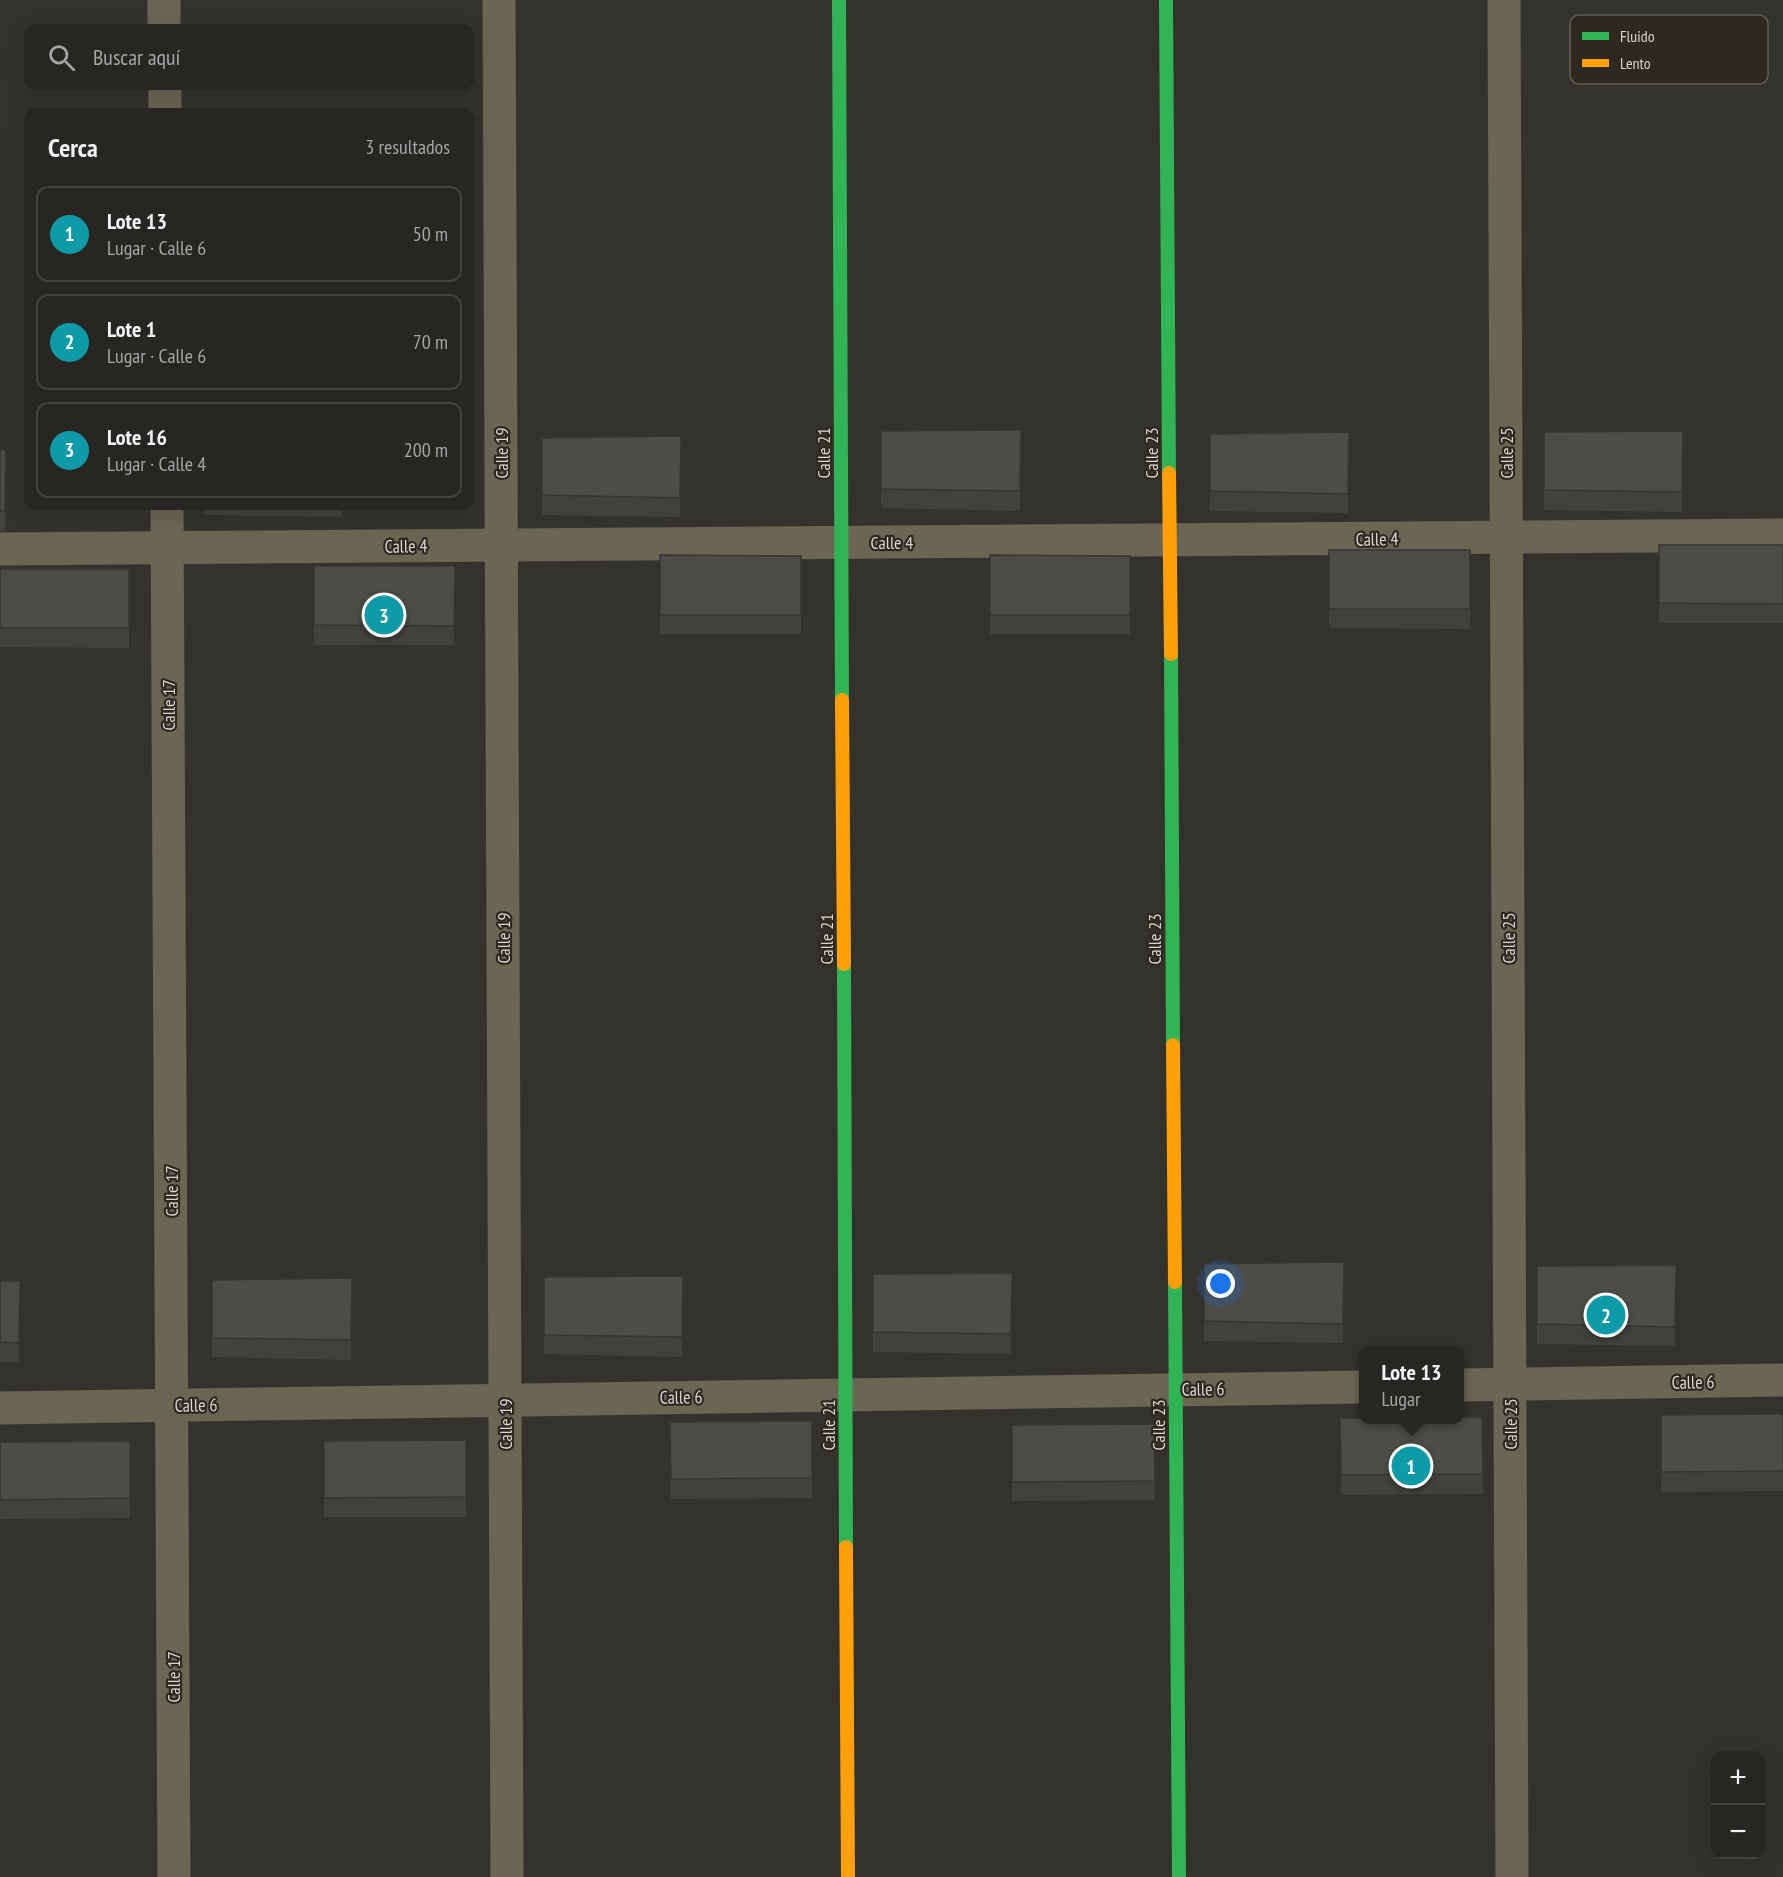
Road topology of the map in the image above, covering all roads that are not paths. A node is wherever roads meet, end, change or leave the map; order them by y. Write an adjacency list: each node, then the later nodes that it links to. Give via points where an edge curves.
1 (164, 0): 6 (street)
2 (499, 0): 14 (street, Calle 19)
3 (839, 0): 13 (street, Calle 21)
4 (1166, 0): 12 (street, Calle 23)
5 (1504, 0): 11 (street, Calle 25)
6 (164, 24)
7 (165, 90): 8 (street)
8 (165, 108)
9 (167, 510): 15 (street, Calle 17)
10 (1783, 536): 11 (street, Calle 4)
11 (1507, 537): 12 (street, Calle 4); 19 (street, Calle 25)
12 (1169, 540): 13 (street, Calle 4); 21 (street, Calle 23)
13 (842, 543): 14 (street, Calle 4); 22 (street, Calle 21)
14 (501, 545): 15 (street, Calle 4); 23 (street, Calle 19)
15 (167, 548): 16 (street, Calle 4); 24 (street, Calle 17)
16 (0, 549)
17 (1783, 1380): 19 (street, Calle 6)
18 (1464, 1385): 19 (street, Calle 6)
19 (1510, 1385): 30 (street, Calle 25)
20 (1359, 1387): 21 (street, Calle 6)
21 (1176, 1389): 22 (street, Calle 6); 29 (street, Calle 23)
22 (846, 1395): 23 (street, Calle 6); 28 (street, Calle 21)
23 (505, 1400): 24 (street, Calle 6); 27 (street, Calle 19)
24 (172, 1406): 25 (street, Calle 6); 26 (street, Calle 17)
25 (0, 1408)
26 (174, 1877)
27 (507, 1877)
28 (848, 1877)
29 (1179, 1877)
30 (1512, 1877)

